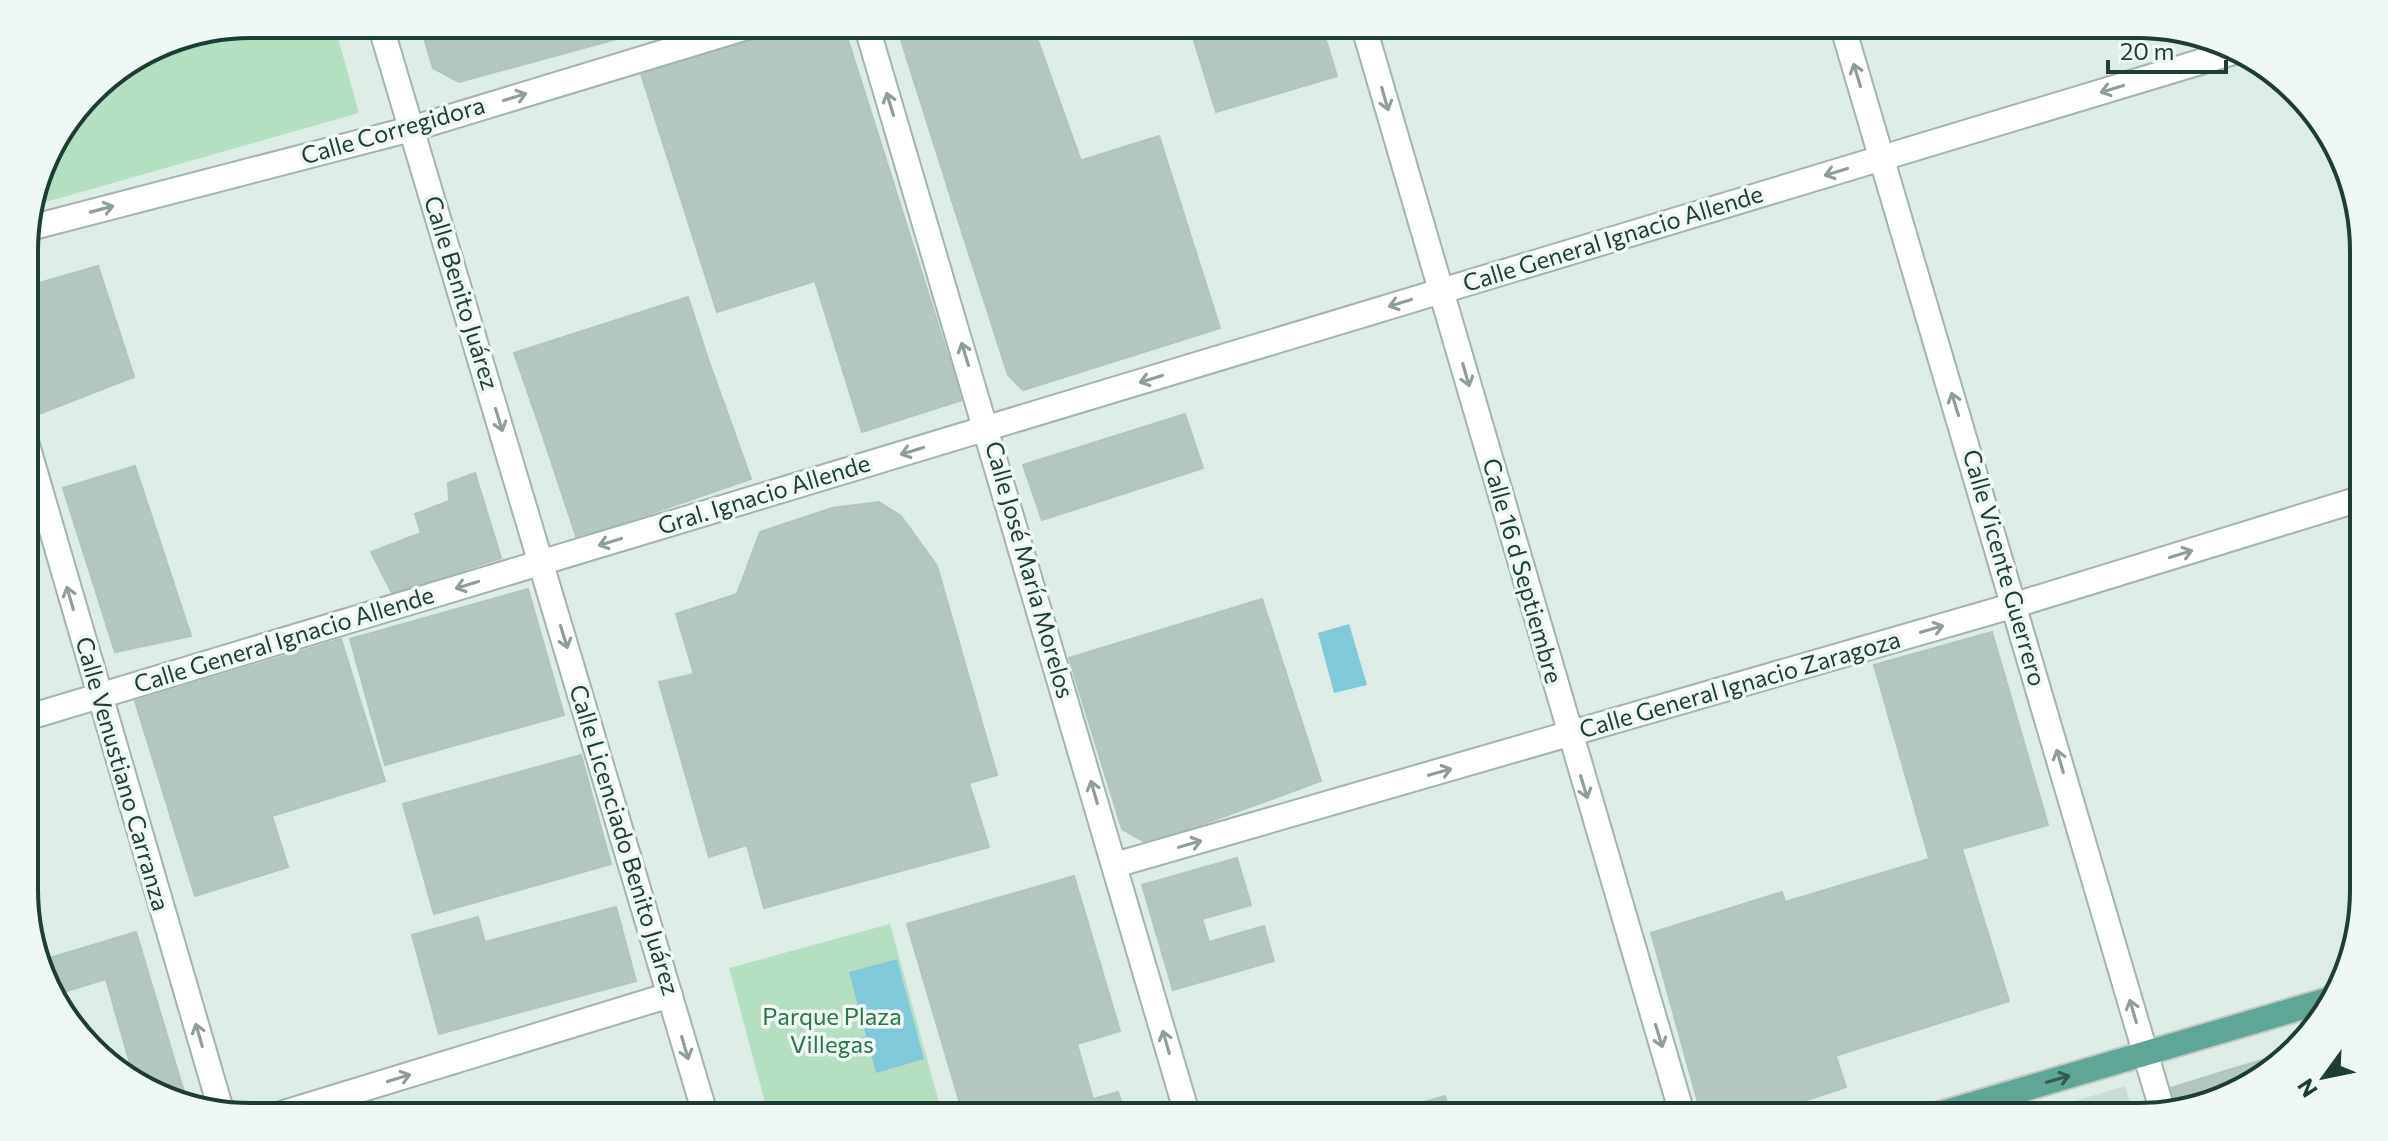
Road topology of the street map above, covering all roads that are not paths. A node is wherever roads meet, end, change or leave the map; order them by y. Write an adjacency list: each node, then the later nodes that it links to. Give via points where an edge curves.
1 (384, 38): 7 (street, Calle Benito Juárez)
2 (711, 38): 7 (street, Calle Corregidora, one-way to 2)
3 (870, 38): 11 (street, Calle José María Morelos, one-way to 3)
4 (1367, 38): 10 (street, Calle 16 d Septiembre, one-way to 10)
5 (1846, 38): 8 (street, Calle Vicente Guerrero, one-way to 5)
6 (2222, 55): 8 (street, Calle General Ignacio Allende, one-way to 8)
7 (411, 129): 9 (street, Calle Corregidora, one-way to 7); 14 (street, Calle Benito Juárez, one-way to 14)
8 (1882, 158): 10 (street, Calle General Ignacio Allende, one-way to 10); 15 (street, Calle Vicente Guerrero, one-way to 8)
9 (40, 225)
10 (1441, 291): 11 (street, Calle General Ignacio Allende, one-way to 11); 18 (street, Calle 16 d Septiembre, one-way to 18)
11 (987, 428): 14 (street, Gral. Ignacio Allende, one-way to 14); 19 (street, Calle José María Morelos, one-way to 11)
12 (38, 484): 16 (street, Calle Venustiano Carranza, one-way to 12)
13 (2350, 502): 15 (street, Calle General Ignacio Zaragoza, one-way to 13)
14 (542, 563): 16 (street, Calle General Ignacio Allende, one-way to 16); 20 (street, Calle Licenciado Benito Juárez, one-way to 20)
15 (2015, 605): 18 (street, Calle General Ignacio Zaragoza, one-way to 15); 22 (street, Calle Vicente Guerrero, one-way to 15)
16 (98, 696): 17 (street, Calle General Ignacio Allende); 23 (street, Calle Venustiano Carranza, one-way to 16)
17 (38, 714)
18 (1569, 735): 19 (street, Calle General Ignacio Zaragoza, one-way to 18); 28 (street, Calle 16 d Septiembre, one-way to 28)
19 (1115, 865): 27 (street, Calle José María Morelos, one-way to 19)
20 (670, 995): 25 (street, one-way to 20); 26 (street, Calle Licenciado Benito Juárez, one-way to 26)
21 (2317, 1003): 22 (main road)
22 (2145, 1053): 24 (street, Calle Vicente Guerrero); 29 (main road, one-way to 22)
23 (218, 1100)
24 (2160, 1102)
25 (317, 1103)
26 (702, 1103)
27 (1184, 1103)
28 (1679, 1103)
29 (1976, 1103)

